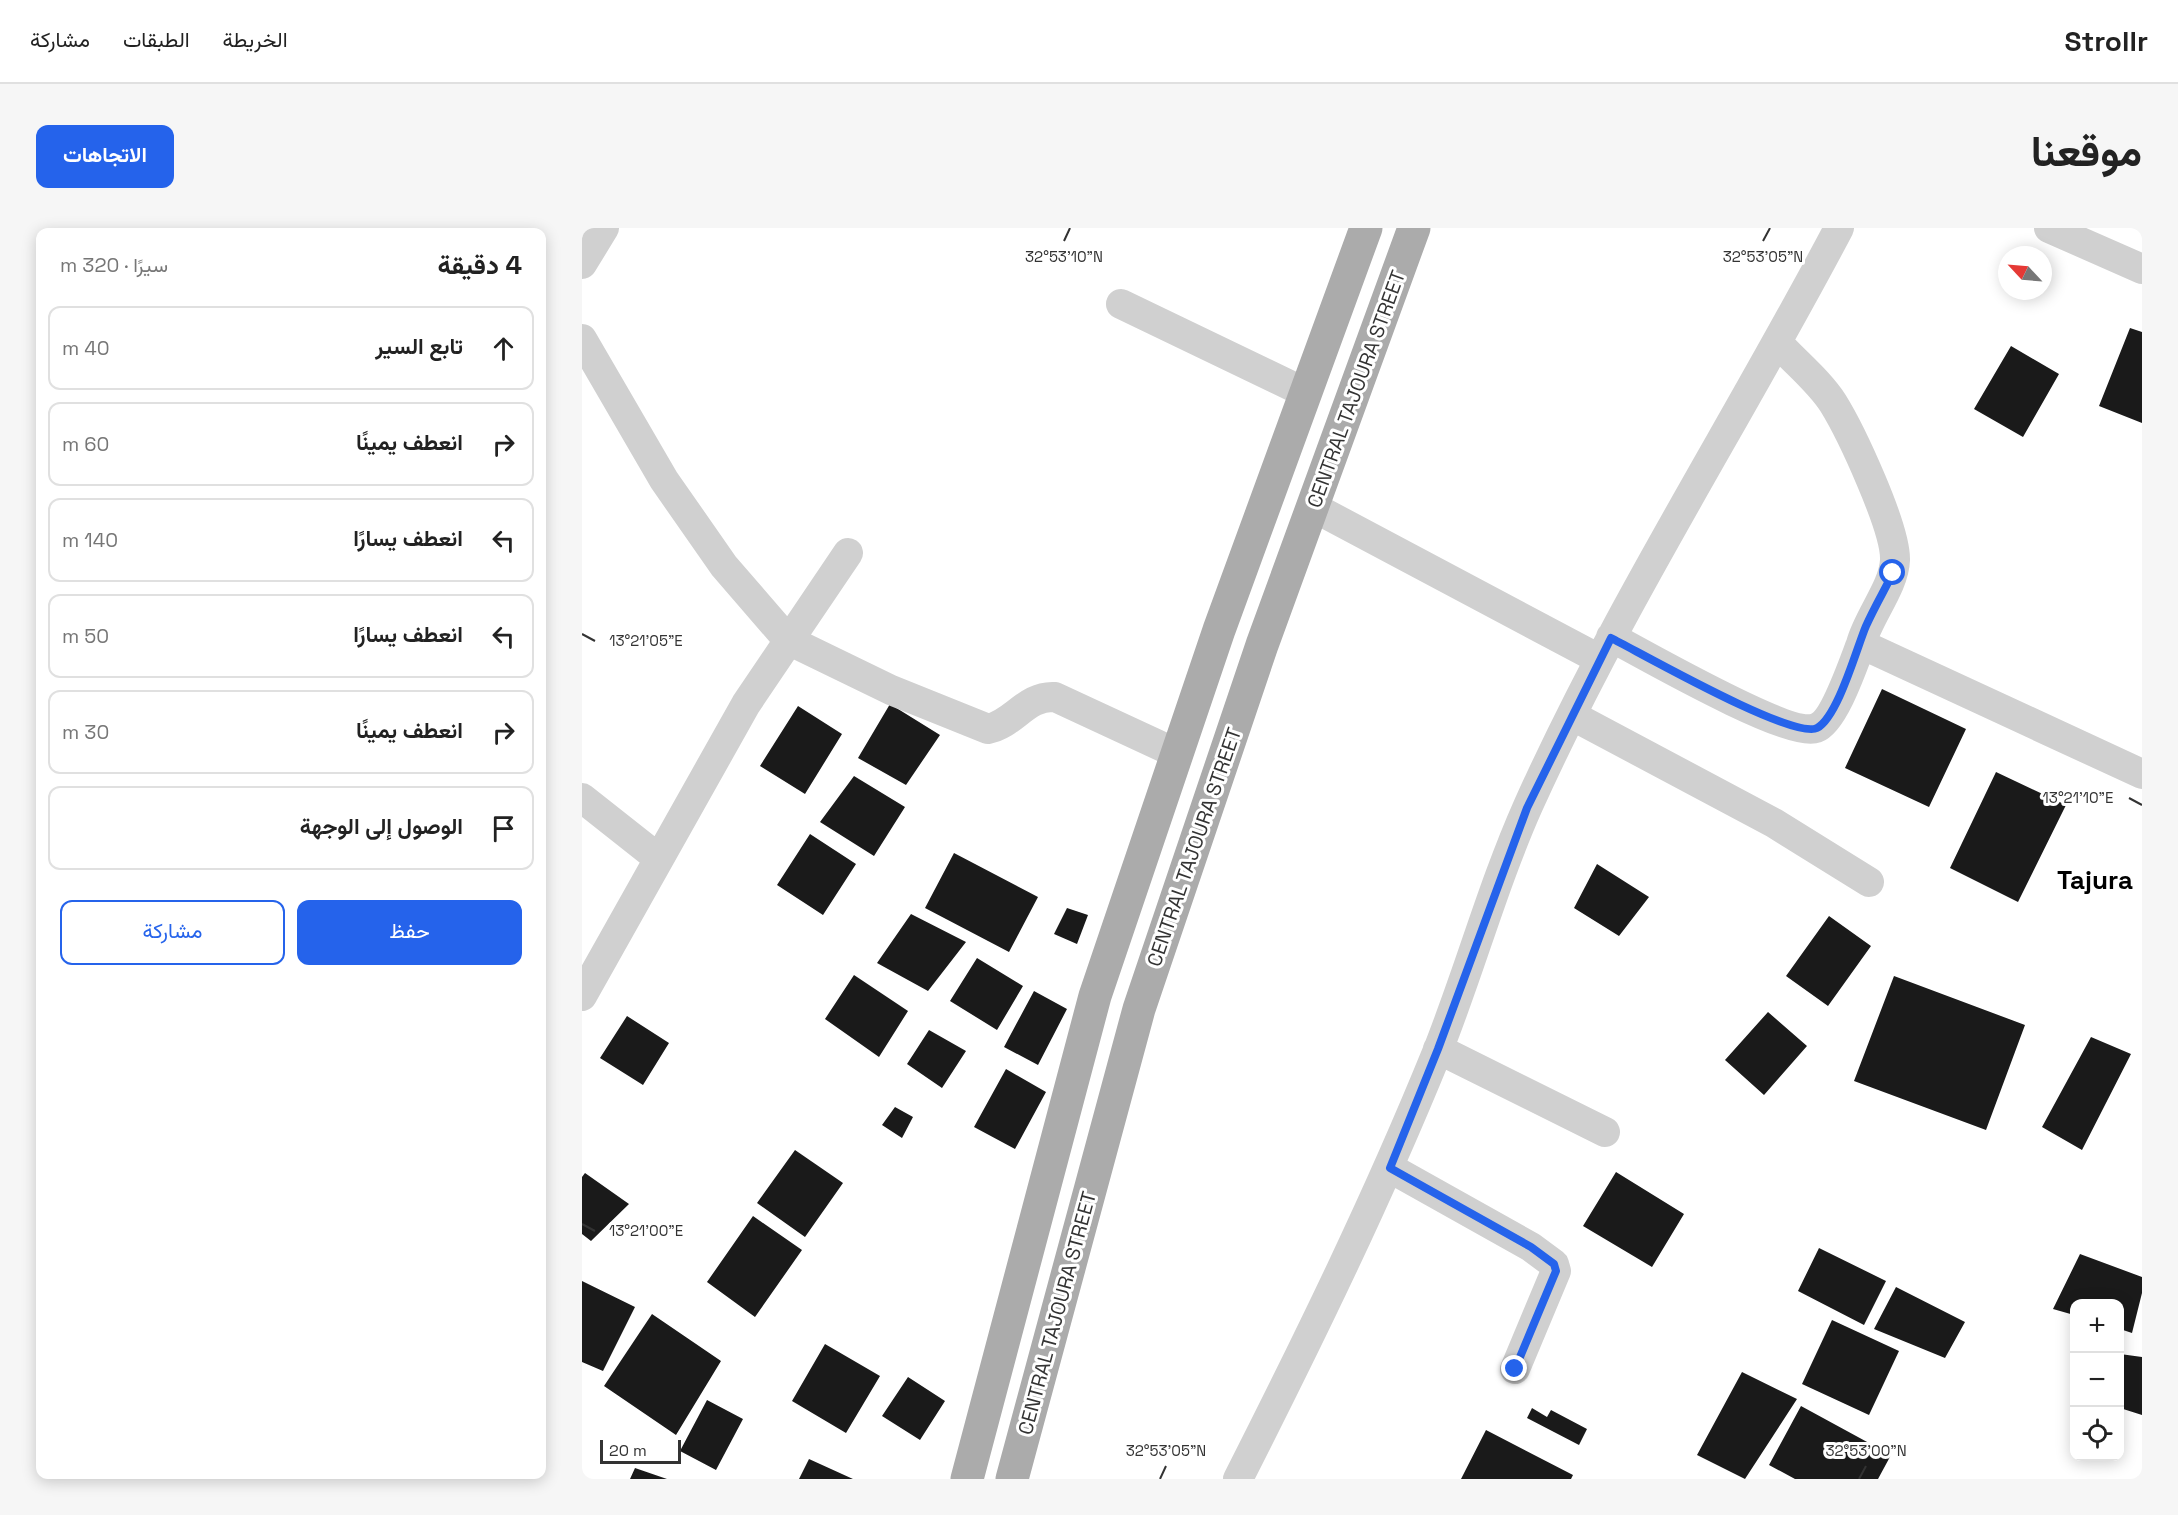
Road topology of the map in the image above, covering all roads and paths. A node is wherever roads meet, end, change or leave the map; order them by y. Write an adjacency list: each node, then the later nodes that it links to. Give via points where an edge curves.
1 (604, 228): 6 (street)
2 (1366, 228): 11 (main road)
3 (1414, 228): 12 (main road, CENTRAL TAJOURA STREET)
4 (1839, 228): 10 (street)
5 (2049, 228): 7 (street)
6 (582, 264)
7 (2142, 269)
8 (1121, 304): 11 (street)
9 (582, 339): 14 (street, via 664,480 724,566)
10 (1778, 343): 15 (street, via 1832,402 1858,450 1893,542 1893,573); 16 (street)
11 (1306, 393): 18 (main road)
12 (1313, 507): 16 (street); 29 (main road, CENTRAL TAJOURA STREET, via 1139,1009)
13 (848, 553): 14 (street)
14 (788, 640): 18 (street, via 891,690 988,729 997,727 1034,699 1055,697); 21 (street, via 746,704)
15 (1861, 644): 16 (street, via 1848,680 1825,720 1817,728 1804,730); 19 (street)
16 (1605, 648): 17 (street)
17 (1573, 716): 22 (street, via 1774,823); 24 (street, via 1527,808)
18 (1178, 754): 28 (main road, via 1095,996)
19 (2142, 774)
20 (582, 798): 21 (street)
21 (658, 858): 23 (street)
22 (1869, 882)
23 (582, 996)
24 (1438, 1049): 25 (street); 26 (street)
25 (1605, 1132)
26 (1390, 1168): 27 (street, via 1531,1247 1554,1264 1556,1271); 30 (street)
27 (1515, 1369)
28 (967, 1479)
29 (1012, 1479)
30 (1238, 1479)

